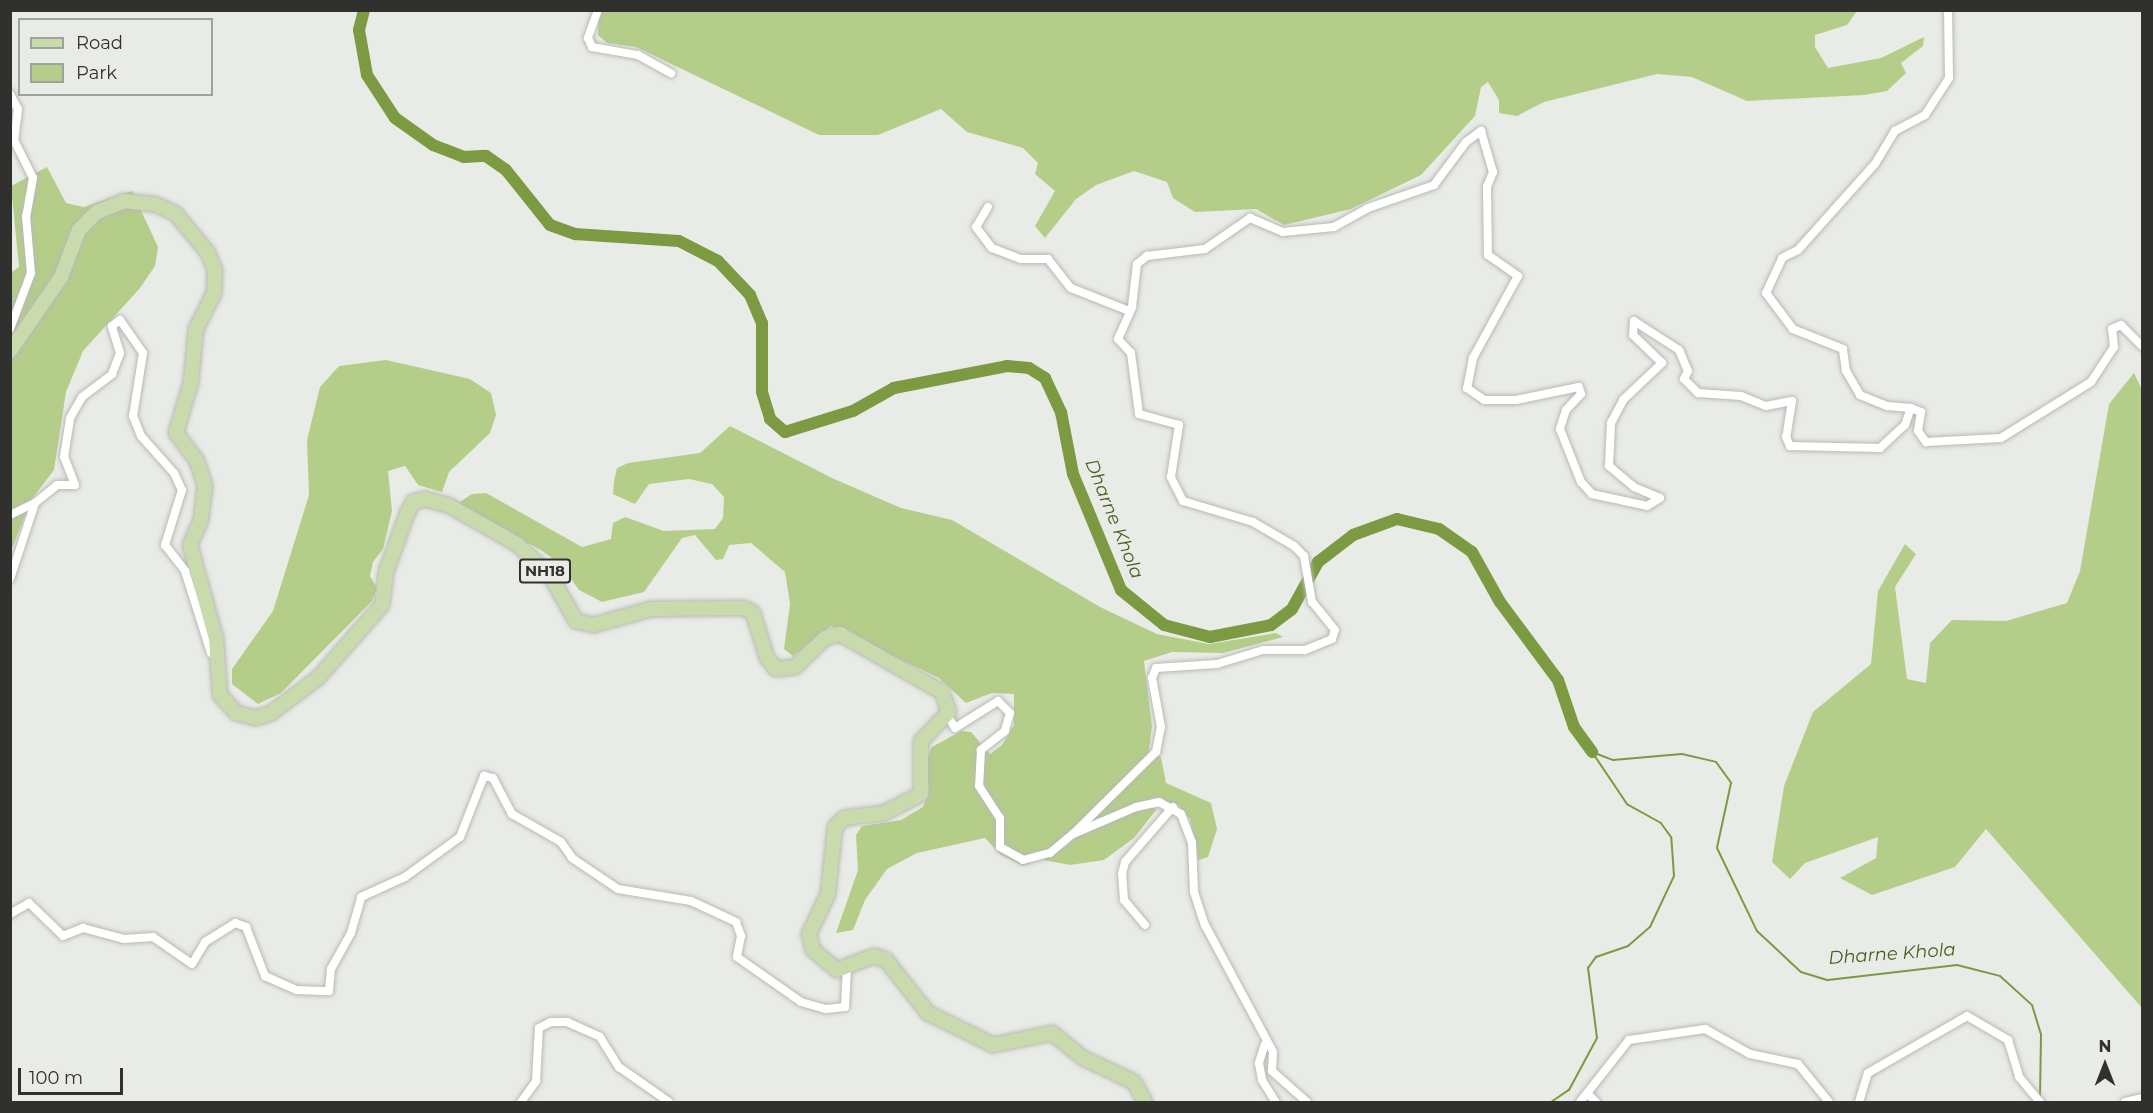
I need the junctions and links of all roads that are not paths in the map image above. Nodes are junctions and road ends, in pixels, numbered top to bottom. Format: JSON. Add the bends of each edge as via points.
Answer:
{"nodes":[{"id":1,"x":598,"y":10,"type":"edge"},
{"id":2,"x":1948,"y":10,"type":"edge"},
{"id":3,"x":671,"y":73,"type":"dead end"},
{"id":4,"x":10,"y":94,"type":"edge"},
{"id":5,"x":988,"y":207,"type":"dead end"},
{"id":6,"x":1129,"y":311,"type":"junction"},
{"id":7,"x":10,"y":329,"type":"edge"},
{"id":8,"x":2142,"y":346,"type":"edge"},
{"id":9,"x":10,"y":351,"type":"edge"},
{"id":10,"x":1911,"y":408,"type":"junction"},
{"id":11,"x":35,"y":503,"type":"junction"},
{"id":12,"x":10,"y":515,"type":"edge"},
{"id":13,"x":10,"y":579,"type":"edge"},
{"id":14,"x":215,"y":669,"type":"junction"},
{"id":15,"x":947,"y":715,"type":"junction"},
{"id":16,"x":1173,"y":807,"type":"junction"},
{"id":17,"x":1073,"y":834,"type":"junction"},
{"id":18,"x":10,"y":914,"type":"edge"},
{"id":19,"x":1145,"y":925,"type":"dead end"},
{"id":20,"x":847,"y":967,"type":"junction"},
{"id":21,"x":1265,"y":1044,"type":"junction"},
{"id":22,"x":2142,"y":1098,"type":"edge"},
{"id":23,"x":1592,"y":1099,"type":"edge"},
{"id":24,"x":521,"y":1102,"type":"edge"},
{"id":25,"x":669,"y":1102,"type":"edge"},
{"id":26,"x":1145,"y":1102,"type":"edge"},
{"id":27,"x":1276,"y":1102,"type":"edge"},
{"id":28,"x":1307,"y":1102,"type":"edge"},
{"id":29,"x":1580,"y":1102,"type":"edge"},
{"id":30,"x":1829,"y":1102,"type":"edge"},
{"id":31,"x":1859,"y":1102,"type":"edge"},
{"id":32,"x":2040,"y":1102,"type":"edge"},
{"id":33,"x":2125,"y":1102,"type":"edge"}],
"edges":[{"from":1,"to":3,"type":"street","via":[[588,38],[592,47],[638,55]]},
{"from":2,"to":10,"type":"street","via":[[1949,78],[1925,115],[1895,131],[1875,164],[1798,250],[1782,258],[1766,293],[1793,329],[1843,349],[1846,371],[1860,395],[1887,406]]},
{"from":4,"to":7,"type":"street","via":[[18,110],[14,140],[33,178],[27,216],[31,273]]},
{"from":5,"to":6,"type":"street","via":[[976,227],[992,248],[1021,259],[1048,259],[1071,288]]},
{"from":6,"to":10,"type":"street","via":[[1134,273],[1147,256],[1204,249],[1250,218],[1283,232],[1334,227],[1368,208],[1434,185],[1466,142],[1481,131],[1493,172],[1487,187],[1488,255],[1518,276],[1473,358],[1467,388],[1484,400],[1516,400],[1579,387],[1581,394],[1566,410],[1560,429],[1581,482],[1600,499],[1633,499],[1647,506],[1660,498],[1634,487],[1609,466],[1611,423],[1629,394],[1662,363],[1632,335],[1634,321],[1680,350],[1688,371],[1684,379],[1698,393],[1741,396],[1766,406],[1792,400],[1786,437],[1790,446],[1880,448],[1905,425]]},
{"from":6,"to":17,"type":"street","via":[[1118,332],[1131,353],[1136,409],[1179,425],[1171,477],[1183,501],[1253,522],[1294,546],[1304,556],[1312,602],[1335,630],[1332,639],[1305,650],[1263,650],[1217,664],[1156,668],[1152,678],[1161,727],[1155,752]]},
{"from":8,"to":10,"type":"street","via":[[2121,325],[2112,329],[2114,347],[2091,382],[2001,438],[1926,442],[1918,431],[1922,412]]},
{"from":9,"to":14,"type":"main road","number":"NH18","via":[[61,277],[79,230],[97,212],[124,201],[155,204],[176,214],[208,253],[215,270],[213,293],[196,329],[191,382],[176,433],[197,461],[205,486],[201,520],[190,545],[216,639]]},
{"from":11,"to":12,"type":"street"},
{"from":11,"to":13,"type":"street"},
{"from":11,"to":14,"type":"street","via":[[57,485],[75,484],[64,457],[70,418],[82,397],[112,374],[120,353],[112,327],[120,320],[143,353],[133,416],[141,436],[182,490],[165,545],[185,571]]},
{"from":14,"to":15,"type":"main road","number":"NH18","via":[[220,695],[236,713],[256,718],[318,678],[382,606],[387,572],[407,514],[413,502],[425,499],[448,504],[517,544],[551,578],[576,621],[594,625],[651,609],[744,608],[753,613],[767,658],[776,669],[795,667],[825,638],[840,634],[942,692]]},
{"from":15,"to":17,"type":"street","via":[[955,728],[998,701],[1010,713],[1005,730],[981,750],[980,786],[1000,818],[1000,847],[1023,860],[1050,853]]},
{"from":15,"to":20,"type":"main road","via":[[921,741],[921,794],[884,813],[844,818],[832,835],[828,894],[809,934],[813,950],[829,968]]},
{"from":16,"to":17,"type":"street","via":[[1159,802],[1136,807]]},
{"from":16,"to":19,"type":"street","via":[[1125,862],[1122,874],[1124,900]]},
{"from":16,"to":21,"type":"street","via":[[1192,842],[1194,892],[1206,925]]},
{"from":18,"to":20,"type":"street","via":[[30,903],[63,936],[83,928],[124,939],[153,938],[192,964],[206,942],[235,923],[246,927],[265,976],[296,990],[329,991],[331,969],[351,933],[361,897],[405,877],[460,837],[484,776],[493,778],[512,814],[561,842],[572,858],[618,889],[691,902],[736,922],[741,936],[737,957],[801,1002],[826,1009],[845,1007]]},
{"from":20,"to":26,"type":"main road","via":[[874,956],[886,960],[928,1013],[993,1045],[1052,1032],[1083,1058],[1134,1082]]},
{"from":21,"to":27,"type":"street","via":[[1259,1063],[1262,1080]]},
{"from":21,"to":28,"type":"street","via":[[1273,1052],[1272,1071]]},
{"from":22,"to":33,"type":"street"},
{"from":23,"to":29,"type":"street"},
{"from":23,"to":30,"type":"street","via":[[1629,1040],[1705,1029],[1750,1054],[1798,1064]]},
{"from":24,"to":25,"type":"street","via":[[536,1081],[539,1028],[551,1022],[567,1022],[600,1037],[619,1067]]},
{"from":31,"to":32,"type":"street","via":[[1868,1073],[1967,1017],[2008,1040],[2019,1077]]}]}
